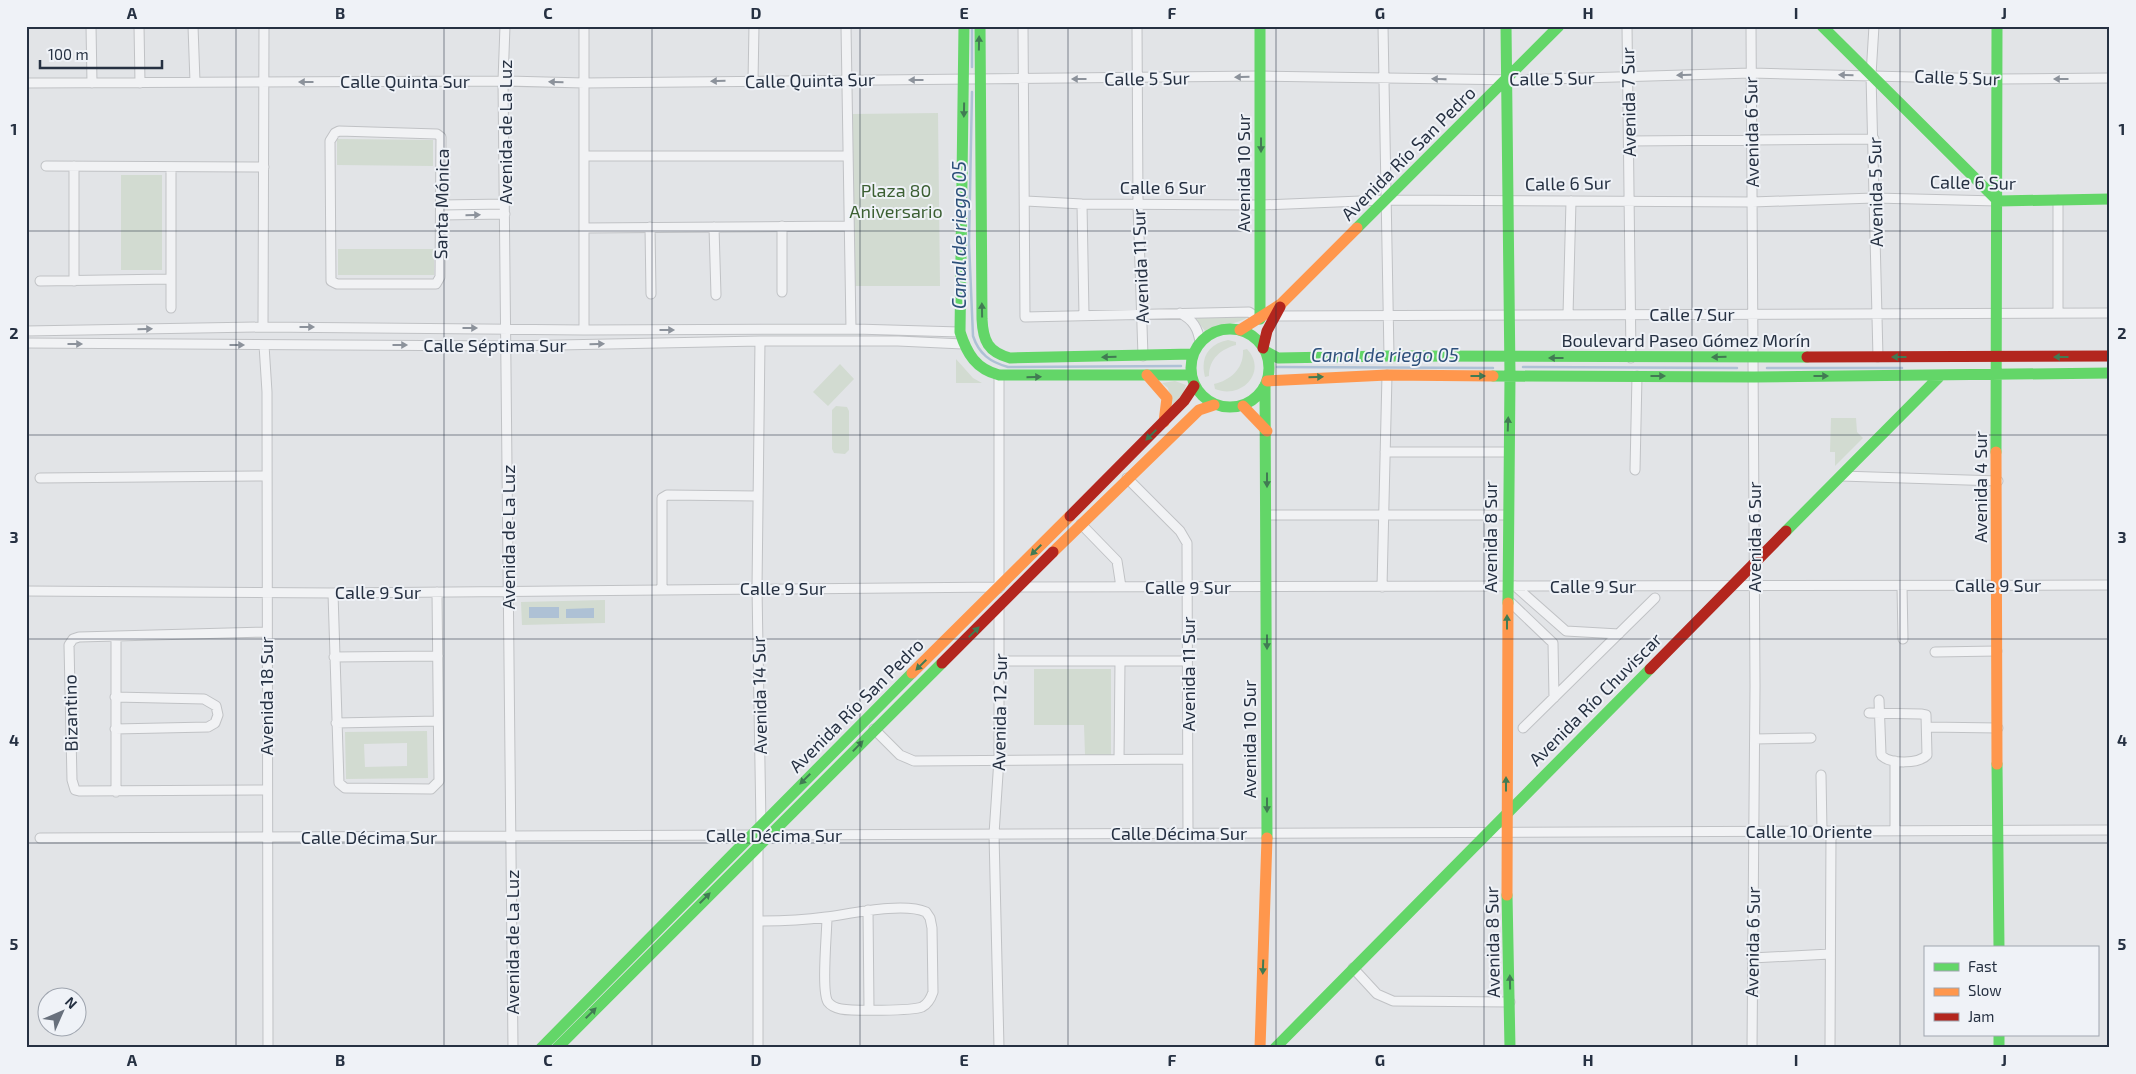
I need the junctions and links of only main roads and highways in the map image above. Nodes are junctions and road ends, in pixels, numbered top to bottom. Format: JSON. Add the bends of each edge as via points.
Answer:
{"nodes":[{"id":1,"x":964,"y":26,"type":"edge"},
{"id":2,"x":980,"y":26,"type":"edge"},
{"id":3,"x":1260,"y":26,"type":"edge"},
{"id":4,"x":1506,"y":26,"type":"edge"},
{"id":5,"x":1559,"y":26,"type":"edge"},
{"id":6,"x":1822,"y":26,"type":"edge"},
{"id":7,"x":1997,"y":26,"type":"edge"},
{"id":8,"x":1505,"y":80,"type":"junction"},
{"id":9,"x":2110,"y":198,"type":"edge"},
{"id":10,"x":1998,"y":200,"type":"junction"},
{"id":11,"x":1282,"y":304,"type":"junction"},
{"id":12,"x":1260,"y":319,"type":"junction"},
{"id":13,"x":1240,"y":330,"type":"junction"},
{"id":14,"x":1264,"y":349,"type":"junction"},
{"id":15,"x":1193,"y":354,"type":"junction"},
{"id":16,"x":2110,"y":356,"type":"edge"},
{"id":17,"x":1969,"y":357,"type":"junction"},
{"id":18,"x":1997,"y":357,"type":"junction"},
{"id":19,"x":1510,"y":358,"type":"junction"},
{"id":20,"x":2110,"y":373,"type":"edge"},
{"id":21,"x":1147,"y":375,"type":"junction"},
{"id":22,"x":1997,"y":375,"type":"junction"},
{"id":23,"x":1510,"y":376,"type":"junction"},
{"id":24,"x":1940,"y":376,"type":"junction"},
{"id":25,"x":1192,"y":380,"type":"junction"},
{"id":26,"x":1266,"y":383,"type":"junction"},
{"id":27,"x":1214,"y":405,"type":"junction"},
{"id":28,"x":1243,"y":406,"type":"junction"},
{"id":29,"x":1164,"y":422,"type":"junction"},
{"id":30,"x":1267,"y":431,"type":"junction"},
{"id":31,"x":1506,"y":814,"type":"junction"},
{"id":32,"x":760,"y":835,"type":"junction"},
{"id":33,"x":1999,"y":946,"type":"edge"},
{"id":34,"x":541,"y":1048,"type":"edge"},
{"id":35,"x":556,"y":1048,"type":"edge"},
{"id":36,"x":1260,"y":1048,"type":"edge"},
{"id":37,"x":1275,"y":1048,"type":"edge"},
{"id":38,"x":1510,"y":1048,"type":"edge"}],
"edges":[{"from":1,"to":21,"type":"main road","one_way":true,"via":[[960,332],[963,344],[973,363],[988,373],[999,375]]},
{"from":15,"to":2,"type":"main road","one_way":true,"via":[[1010,358],[999,355],[986,345],[982,319]]},
{"from":3,"to":12,"type":"main road","name":"Avenida 10 Sur","one_way":true},
{"from":4,"to":8,"type":"main road","name":"Avenida 8 Sur"},
{"from":5,"to":8,"type":"main road","name":"Avenida Río San Pedro"},
{"from":6,"to":10,"type":"main road"},
{"from":7,"to":10,"type":"main road","name":"Avenida 4 Sur"},
{"from":8,"to":11,"type":"main road","name":"Avenida Río San Pedro"},
{"from":8,"to":19,"type":"main road","name":"Avenida 8 Sur"},
{"from":9,"to":10,"type":"main road","name":"Calle 6 Sur"},
{"from":10,"to":18,"type":"main road","name":"Avenida 4 Sur"},
{"from":11,"to":12,"type":"main road","name":"Avenida Río San Pedro"},
{"from":11,"to":14,"type":"main road","name":"Avenida Río San Pedro","via":[[1265,337]]},
{"from":12,"to":13,"type":"main road","name":"Avenida Río San Pedro"},
{"from":13,"to":14,"type":"main road","via":[[1257,340]]},
{"from":13,"to":15,"type":"main road","name":"Avenida Río San Pedro","via":[[1218,331],[1200,342]]},
{"from":14,"to":19,"type":"main road","name":"Boulevard Paseo Gómez Morín","via":[[1278,358]]},
{"from":14,"to":26,"type":"main road","name":"Avenida Río San Pedro","via":[[1268,360]]},
{"from":15,"to":25,"type":"main road"},
{"from":16,"to":18,"type":"main road","name":"Boulevard Paseo Gómez Morín","one_way":true},
{"from":17,"to":18,"type":"main road","name":"Boulevard Paseo Gómez Morín"},
{"from":17,"to":19,"type":"main road","name":"Boulevard Paseo Gómez Morín","one_way":true},
{"from":17,"to":24,"type":"main road","name":"Avenida Río Chuviscar"},
{"from":18,"to":22,"type":"main road","name":"Avenida 4 Sur"},
{"from":19,"to":23,"type":"main road","name":"Avenida 8 Sur"},
{"from":20,"to":22,"type":"main road","name":"Boulevard Paseo Gómez Morín"},
{"from":21,"to":25,"type":"main road"},
{"from":21,"to":29,"type":"main road","via":[[1167,398]]},
{"from":22,"to":24,"type":"main road","name":"Boulevard Paseo Gómez Morín"},
{"from":22,"to":33,"type":"main road","name":"Avenida 4 Sur"},
{"from":23,"to":24,"type":"main road","name":"Boulevard Paseo Gómez Morín","one_way":true},
{"from":26,"to":23,"type":"main road","name":"Boulevard Paseo Gómez Morín","one_way":true,"via":[[1294,378],[1387,375]]},
{"from":31,"to":23,"type":"main road","name":"Avenida 8 Sur","one_way":true,"via":[[1508,600],[1511,586],[1508,515]]},
{"from":24,"to":31,"type":"main road","name":"Avenida Río Chuviscar"},
{"from":25,"to":27,"type":"main road","via":[[1206,400]]},
{"from":25,"to":29,"type":"main road","name":"Avenida Río San Pedro"},
{"from":26,"to":28,"type":"main road","via":[[1260,394]]},
{"from":26,"to":30,"type":"main road","name":"Avenida Río San Pedro"},
{"from":27,"to":28,"type":"main road"},
{"from":32,"to":27,"type":"main road","name":"Avenida Río San Pedro","one_way":true,"via":[[874,729],[1127,478],[1199,410]]},
{"from":28,"to":30,"type":"main road"},
{"from":29,"to":32,"type":"main road","name":"Avenida Río San Pedro","one_way":true,"via":[[999,587]]},
{"from":30,"to":36,"type":"main road","name":"Avenida 10 Sur","one_way":true,"via":[[1267,833]]},
{"from":31,"to":37,"type":"main road","name":"Avenida Río Chuviscar"},
{"from":38,"to":31,"type":"main road","name":"Avenida 8 Sur","one_way":true},
{"from":32,"to":34,"type":"main road","name":"Avenida Río San Pedro"},
{"from":35,"to":32,"type":"main road","name":"Avenida Río San Pedro","one_way":true}]}
